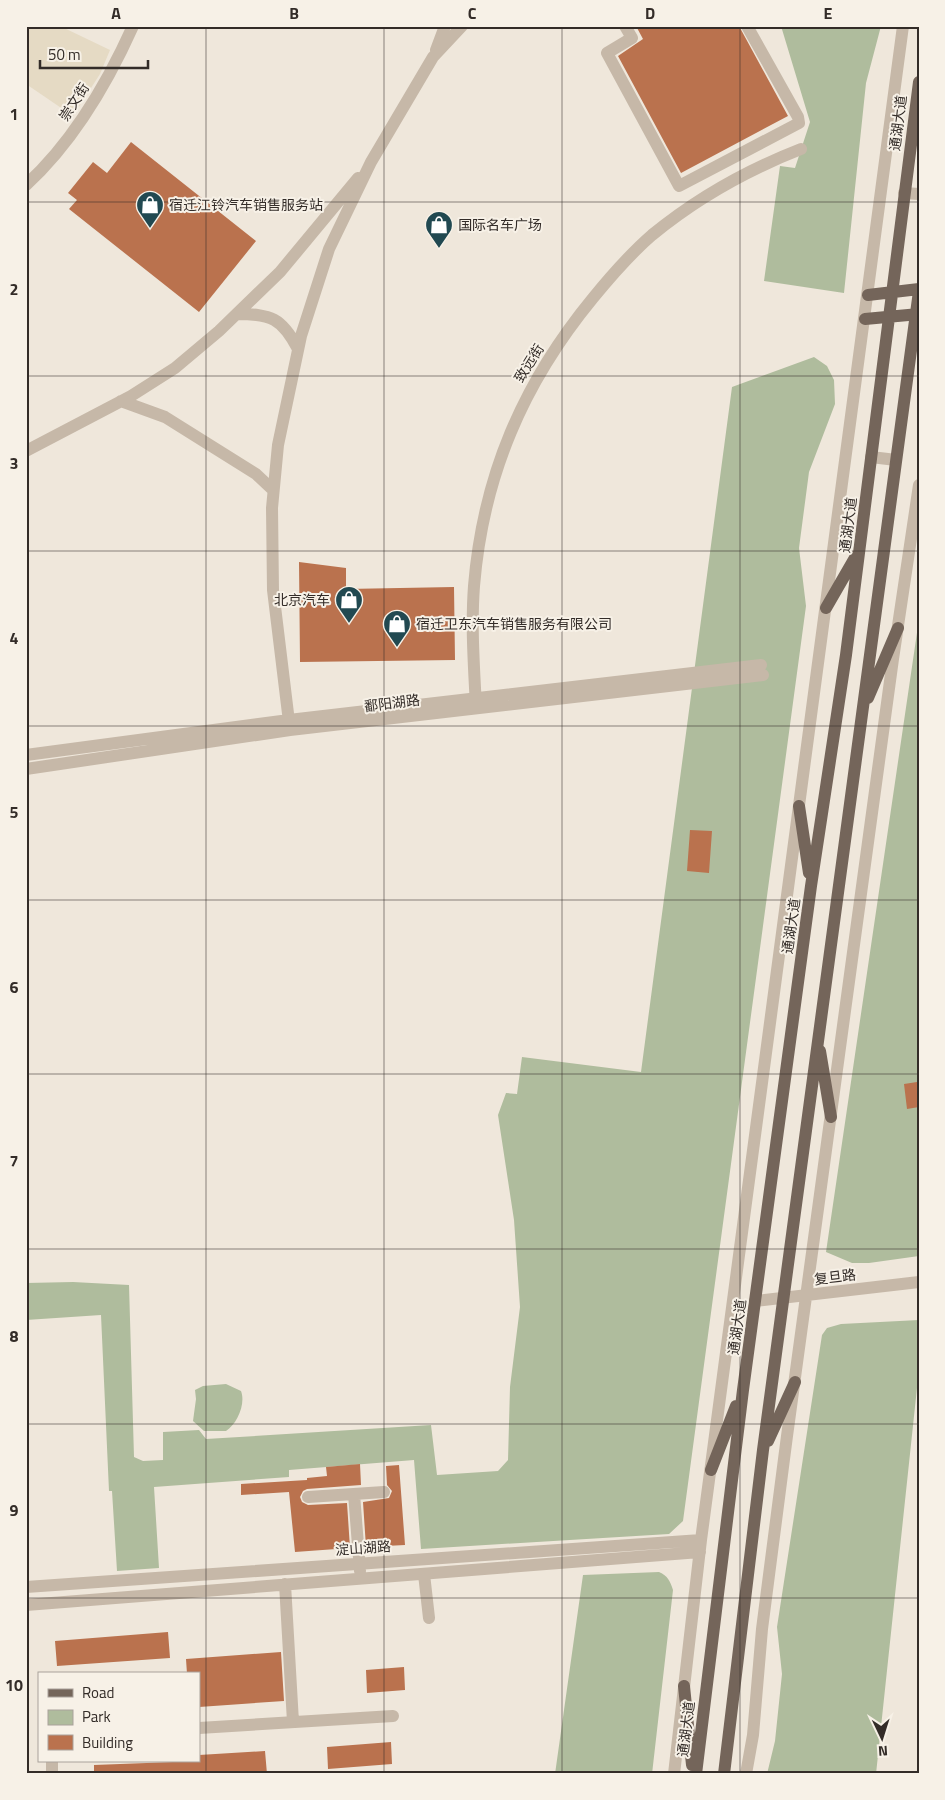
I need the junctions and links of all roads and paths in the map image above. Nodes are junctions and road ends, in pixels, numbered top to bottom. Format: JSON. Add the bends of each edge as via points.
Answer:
{"nodes":[{"id":1,"x":133,"y":26,"type":"edge"},
{"id":2,"x":445,"y":26,"type":"edge"},
{"id":3,"x":462,"y":26,"type":"edge"},
{"id":4,"x":625,"y":26,"type":"edge"},
{"id":5,"x":747,"y":26,"type":"edge"},
{"id":6,"x":903,"y":26,"type":"edge"},
{"id":7,"x":433,"y":57,"type":"junction"},
{"id":8,"x":919,"y":82,"type":"edge"},
{"id":9,"x":801,"y":149,"type":"dead end"},
{"id":10,"x":371,"y":162,"type":"junction"},
{"id":11,"x":26,"y":185,"type":"edge"},
{"id":12,"x":904,"y":192,"type":"junction"},
{"id":13,"x":919,"y":194,"type":"edge"},
{"id":14,"x":919,"y":290,"type":"edge"},
{"id":15,"x":891,"y":292,"type":"junction"},
{"id":16,"x":868,"y":295,"type":"junction"},
{"id":17,"x":237,"y":314,"type":"junction"},
{"id":18,"x":917,"y":314,"type":"edge"},
{"id":19,"x":888,"y":317,"type":"junction"},
{"id":20,"x":864,"y":319,"type":"junction"},
{"id":21,"x":298,"y":349,"type":"junction"},
{"id":22,"x":121,"y":401,"type":"junction"},
{"id":23,"x":26,"y":451,"type":"edge"},
{"id":24,"x":871,"y":457,"type":"junction"},
{"id":25,"x":896,"y":460,"type":"junction"},
{"id":26,"x":919,"y":485,"type":"edge"},
{"id":27,"x":274,"y":490,"type":"junction"},
{"id":28,"x":860,"y":549,"type":"junction"},
{"id":29,"x":826,"y":608,"type":"junction"},
{"id":30,"x":898,"y":628,"type":"junction"},
{"id":31,"x":762,"y":670,"type":"dead end"},
{"id":32,"x":476,"y":703,"type":"junction"},
{"id":33,"x":861,"y":715,"type":"junction"},
{"id":34,"x":289,"y":725,"type":"junction"},
{"id":35,"x":26,"y":755,"type":"edge"},
{"id":36,"x":26,"y":769,"type":"edge"},
{"id":37,"x":799,"y":806,"type":"junction"},
{"id":38,"x":811,"y":886,"type":"junction"},
{"id":39,"x":818,"y":1036,"type":"junction"},
{"id":40,"x":831,"y":1117,"type":"junction"},
{"id":41,"x":919,"y":1282,"type":"edge"},
{"id":42,"x":808,"y":1295,"type":"junction"},
{"id":43,"x":784,"y":1298,"type":"junction"},
{"id":44,"x":755,"y":1301,"type":"junction"},
{"id":45,"x":795,"y":1382,"type":"junction"},
{"id":46,"x":743,"y":1390,"type":"junction"},
{"id":47,"x":763,"y":1450,"type":"junction"},
{"id":48,"x":711,"y":1470,"type":"junction"},
{"id":49,"x":384,"y":1492,"type":"dead end"},
{"id":50,"x":354,"y":1494,"type":"junction"},
{"id":51,"x":308,"y":1497,"type":"dead end"},
{"id":52,"x":700,"y":1546,"type":"junction"},
{"id":53,"x":360,"y":1564,"type":"junction"},
{"id":54,"x":424,"y":1574,"type":"junction"},
{"id":55,"x":361,"y":1579,"type":"junction"},
{"id":56,"x":285,"y":1584,"type":"junction"},
{"id":57,"x":26,"y":1587,"type":"edge"},
{"id":58,"x":26,"y":1604,"type":"edge"},
{"id":59,"x":429,"y":1618,"type":"dead end"},
{"id":60,"x":684,"y":1686,"type":"junction"},
{"id":61,"x":393,"y":1716,"type":"dead end"},
{"id":62,"x":293,"y":1722,"type":"junction"},
{"id":63,"x":200,"y":1728,"type":"edge"},
{"id":64,"x":674,"y":1774,"type":"edge"},
{"id":65,"x":695,"y":1774,"type":"edge"},
{"id":66,"x":724,"y":1774,"type":"edge"},
{"id":67,"x":746,"y":1774,"type":"edge"}],
"edges":[{"from":1,"to":11,"type":"street","name":"崇文街","via":[[102,87],[68,140]]},
{"from":2,"to":7,"type":"street"},
{"from":3,"to":7,"type":"street"},
{"from":4,"to":5,"type":"street","via":[[632,38],[607,53],[679,186],[799,123]]},
{"from":6,"to":16,"type":"street"},
{"from":7,"to":10,"type":"street"},
{"from":8,"to":12,"type":"main road","name":"通湖大道"},
{"from":9,"to":32,"type":"street","name":"致远街","via":[[724,185],[651,237],[577,317],[534,381],[506,443],[478,552],[473,626]]},
{"from":10,"to":17,"type":"street","via":[[280,272]]},
{"from":10,"to":21,"type":"street","via":[[329,249]]},
{"from":12,"to":13,"type":"street"},
{"from":12,"to":15,"type":"main road","name":"通湖大道"},
{"from":14,"to":15,"type":"main road"},
{"from":14,"to":18,"type":"main road"},
{"from":15,"to":16,"type":"main road"},
{"from":15,"to":19,"type":"main road","name":"通湖大道"},
{"from":16,"to":20,"type":"street"},
{"from":17,"to":21,"type":"street","via":[[259,314],[277,320],[289,331]]},
{"from":17,"to":22,"type":"street","via":[[174,368]]},
{"from":18,"to":19,"type":"main road"},
{"from":18,"to":25,"type":"main road"},
{"from":19,"to":20,"type":"main road"},
{"from":19,"to":24,"type":"main road","name":"通湖大道"},
{"from":20,"to":29,"type":"street"},
{"from":21,"to":27,"type":"street","via":[[278,445]]},
{"from":22,"to":23,"type":"street"},
{"from":22,"to":27,"type":"street","via":[[165,417],[256,474]]},
{"from":24,"to":25,"type":"street"},
{"from":24,"to":28,"type":"main road","name":"通湖大道"},
{"from":25,"to":33,"type":"main road"},
{"from":26,"to":30,"type":"street"},
{"from":27,"to":34,"type":"street","via":[[273,590]]},
{"from":28,"to":29,"type":"main road"},
{"from":28,"to":38,"type":"main road","name":"通湖大道"},
{"from":29,"to":37,"type":"street"},
{"from":30,"to":33,"type":"main road"},
{"from":30,"to":40,"type":"street"},
{"from":31,"to":32,"type":"street","name":"鄱阳湖路"},
{"from":32,"to":34,"type":"street","name":"鄱阳湖路"},
{"from":33,"to":39,"type":"main road"},
{"from":34,"to":35,"type":"street","name":"鄱阳湖路"},
{"from":34,"to":36,"type":"street","name":"鄱阳湖路"},
{"from":37,"to":38,"type":"main road"},
{"from":37,"to":48,"type":"street"},
{"from":38,"to":44,"type":"main road","name":"通湖大道"},
{"from":39,"to":40,"type":"main road"},
{"from":39,"to":43,"type":"main road"},
{"from":40,"to":42,"type":"street"},
{"from":41,"to":42,"type":"street","name":"复旦路"},
{"from":42,"to":43,"type":"street","name":"复旦路"},
{"from":42,"to":45,"type":"street"},
{"from":43,"to":44,"type":"street","name":"复旦路"},
{"from":43,"to":47,"type":"main road"},
{"from":44,"to":46,"type":"main road","name":"通湖大道"},
{"from":45,"to":47,"type":"main road","via":[[782,1416]]},
{"from":45,"to":67,"type":"street"},
{"from":46,"to":48,"type":"main road"},
{"from":46,"to":65,"type":"main road","name":"通湖大道"},
{"from":47,"to":66,"type":"main road"},
{"from":48,"to":52,"type":"street"},
{"from":49,"to":50,"type":"street"},
{"from":50,"to":51,"type":"street"},
{"from":50,"to":53,"type":"street"},
{"from":52,"to":53,"type":"street","name":"淀山湖路"},
{"from":52,"to":54,"type":"street"},
{"from":52,"to":60,"type":"street"},
{"from":53,"to":55,"type":"street"},
{"from":53,"to":57,"type":"street","name":"淀山湖路"},
{"from":54,"to":55,"type":"street"},
{"from":54,"to":59,"type":"street"},
{"from":55,"to":56,"type":"street"},
{"from":56,"to":58,"type":"street"},
{"from":56,"to":62,"type":"street"},
{"from":60,"to":64,"type":"street"},
{"from":60,"to":65,"type":"main road"},
{"from":61,"to":62,"type":"street"},
{"from":62,"to":63,"type":"street"}]}
